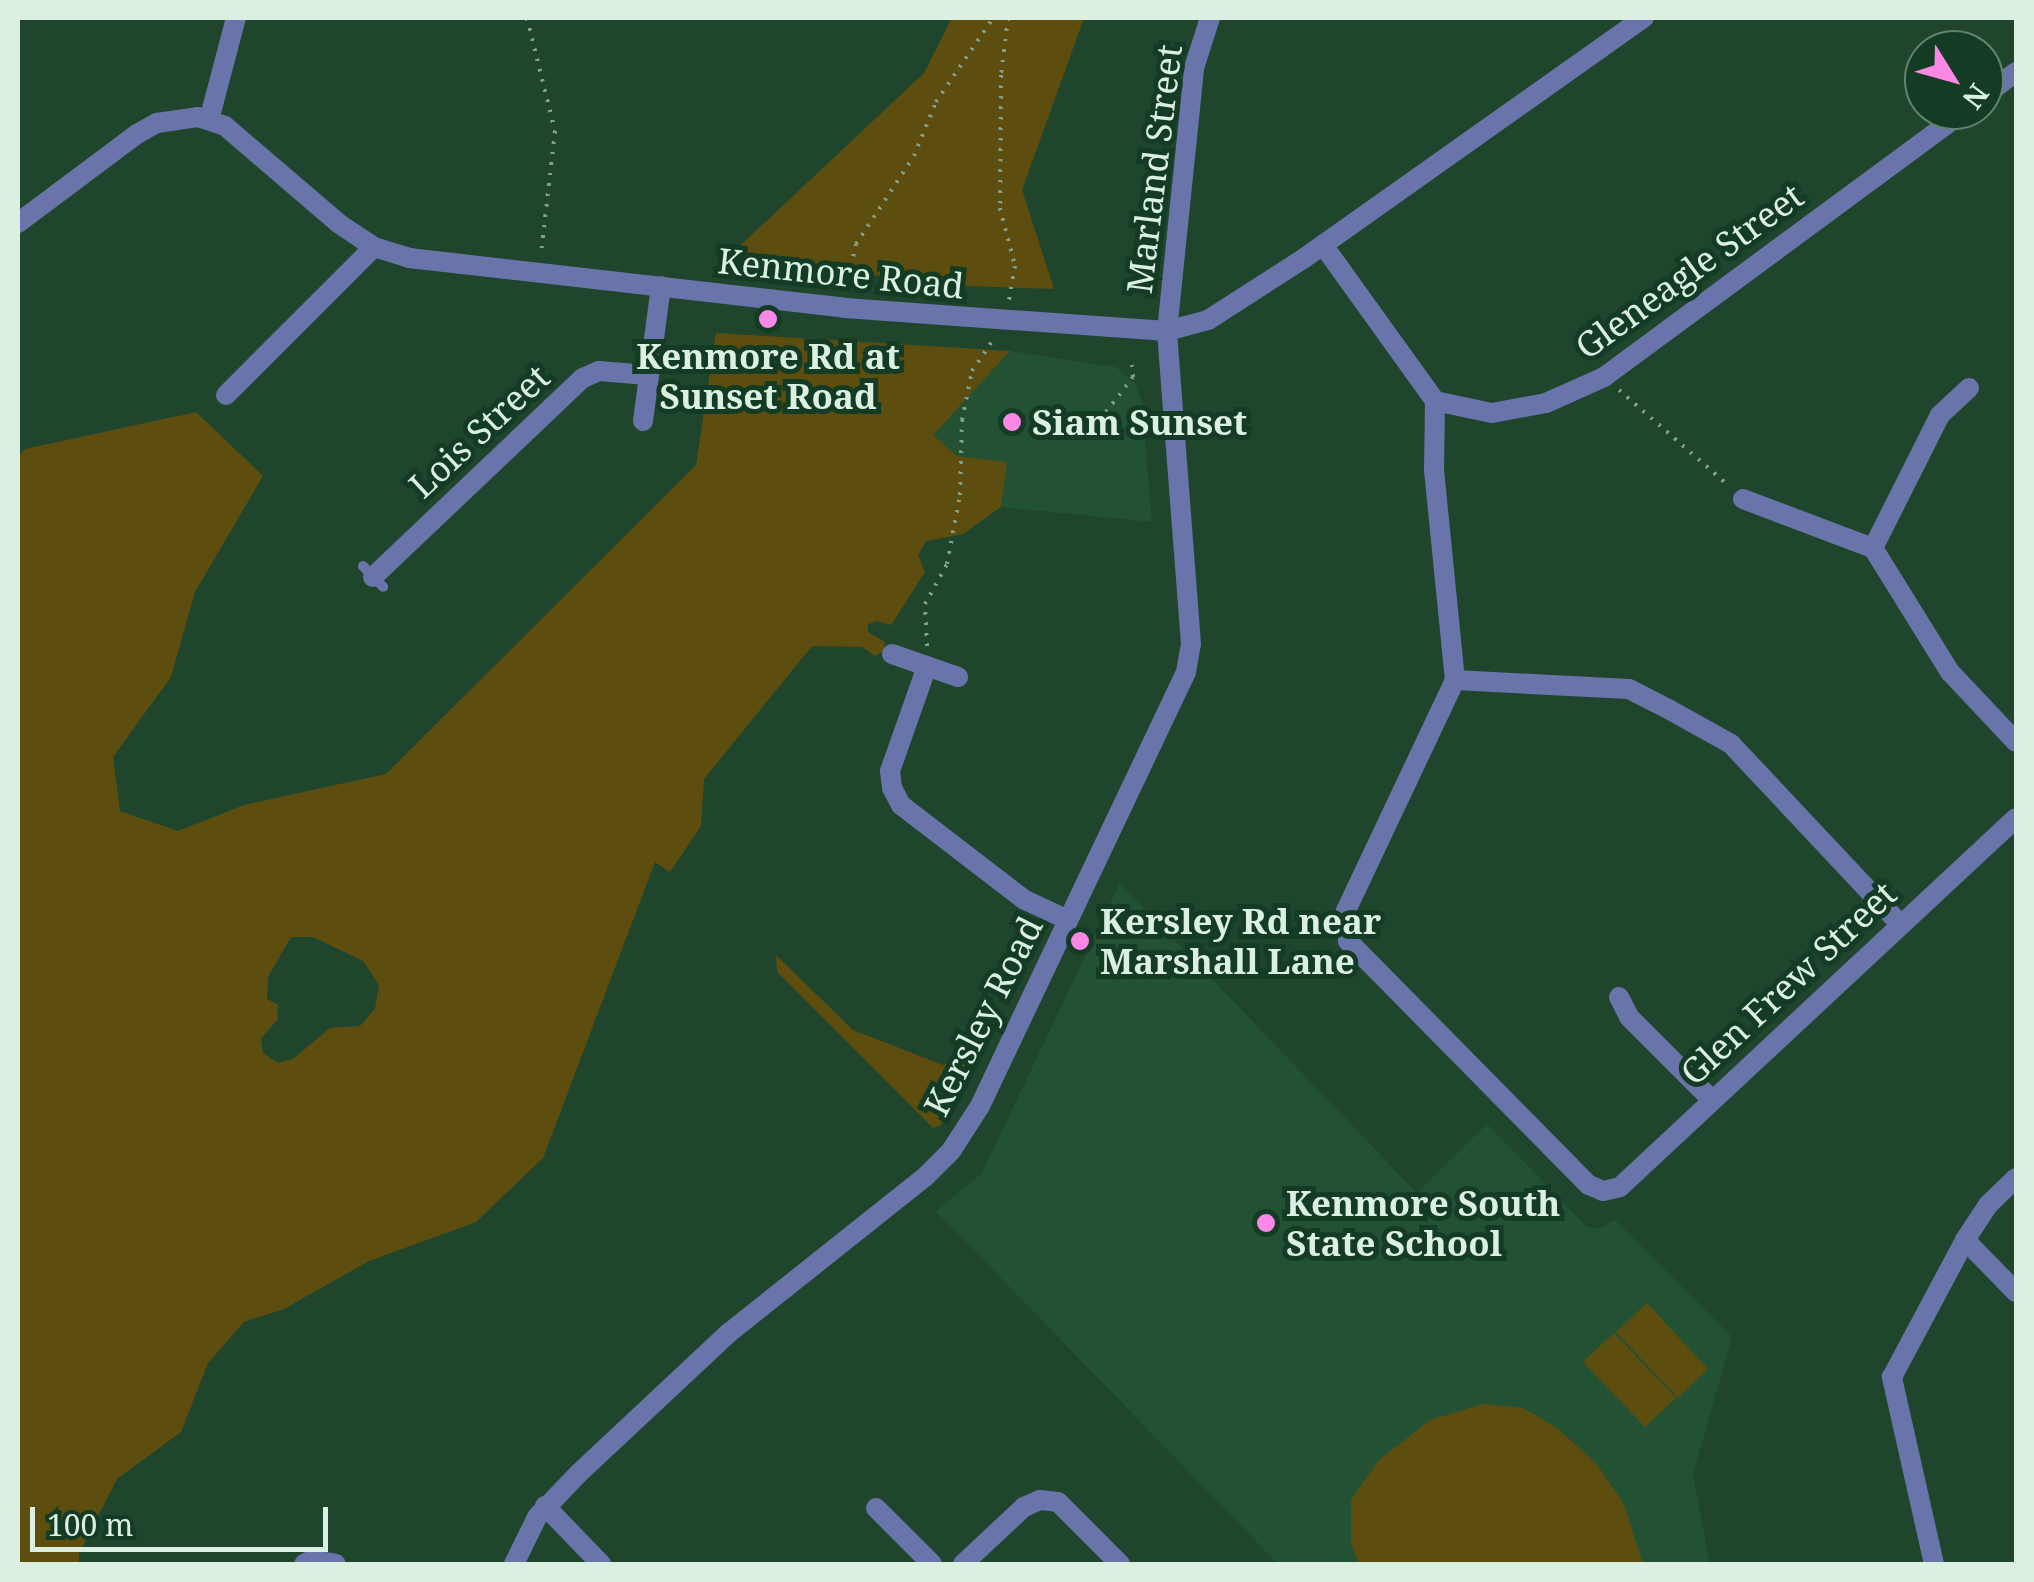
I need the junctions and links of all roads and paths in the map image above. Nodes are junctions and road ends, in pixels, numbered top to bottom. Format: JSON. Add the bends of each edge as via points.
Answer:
{"nodes":[{"id":1,"x":236,"y":18,"type":"edge"},
{"id":2,"x":527,"y":18,"type":"edge"},
{"id":3,"x":993,"y":18,"type":"edge"},
{"id":4,"x":1008,"y":18,"type":"edge"},
{"id":5,"x":1210,"y":18,"type":"edge"},
{"id":6,"x":1644,"y":18,"type":"edge"},
{"id":7,"x":210,"y":120,"type":"junction"},
{"id":8,"x":1939,"y":130,"type":"edge"},
{"id":9,"x":18,"y":224,"type":"edge"},
{"id":10,"x":1323,"y":245,"type":"junction"},
{"id":11,"x":374,"y":248,"type":"junction"},
{"id":12,"x":537,"y":271,"type":"junction"},
{"id":13,"x":662,"y":286,"type":"junction"},
{"id":14,"x":845,"y":308,"type":"junction"},
{"id":15,"x":1006,"y":321,"type":"junction"},
{"id":16,"x":1168,"y":330,"type":"junction"},
{"id":17,"x":1132,"y":365,"type":"dead end"},
{"id":18,"x":646,"y":376,"type":"junction"},
{"id":19,"x":1604,"y":377,"type":"junction"},
{"id":20,"x":1969,"y":388,"type":"dead end"},
{"id":21,"x":226,"y":396,"type":"dead end"},
{"id":22,"x":1436,"y":401,"type":"junction"},
{"id":23,"x":1106,"y":412,"type":"dead end"},
{"id":24,"x":643,"y":421,"type":"dead end"},
{"id":25,"x":1744,"y":499,"type":"joint"},
{"id":26,"x":1873,"y":548,"type":"junction"},
{"id":27,"x":373,"y":577,"type":"dead end"},
{"id":28,"x":892,"y":654,"type":"dead end"},
{"id":29,"x":927,"y":666,"type":"junction"},
{"id":30,"x":958,"y":677,"type":"dead end"},
{"id":31,"x":1455,"y":680,"type":"junction"},
{"id":32,"x":2016,"y":742,"type":"edge"},
{"id":33,"x":2016,"y":818,"type":"edge"},
{"id":34,"x":1068,"y":920,"type":"junction"},
{"id":35,"x":1900,"y":923,"type":"junction"},
{"id":36,"x":1620,"y":997,"type":"dead end"},
{"id":37,"x":1710,"y":1098,"type":"junction"},
{"id":38,"x":2016,"y":1178,"type":"edge"},
{"id":39,"x":1965,"y":1240,"type":"junction"},
{"id":40,"x":2016,"y":1292,"type":"edge"},
{"id":41,"x":545,"y":1506,"type":"junction"},
{"id":42,"x":876,"y":1508,"type":"dead end"},
{"id":43,"x":304,"y":1564,"type":"edge"},
{"id":44,"x":336,"y":1564,"type":"edge"},
{"id":45,"x":514,"y":1564,"type":"edge"},
{"id":46,"x":601,"y":1564,"type":"edge"},
{"id":47,"x":932,"y":1564,"type":"edge"},
{"id":48,"x":963,"y":1564,"type":"edge"},
{"id":49,"x":1120,"y":1564,"type":"edge"},
{"id":50,"x":1934,"y":1564,"type":"edge"}],
"edges":[{"from":1,"to":7,"type":"street"},
{"from":2,"to":12,"type":"path","via":[[555,131]]},
{"from":3,"to":14,"type":"path","via":[[936,102],[914,156],[856,244]]},
{"from":4,"to":15,"type":"path","via":[[1000,208],[1015,266]]},
{"from":5,"to":16,"type":"street","name":"Marland Street","via":[[1194,68]]},
{"from":6,"to":10,"type":"street","name":"Kenmore Road"},
{"from":7,"to":9,"type":"street","via":[[157,122]]},
{"from":7,"to":11,"type":"street","name":"Kenmore Road","via":[[226,126]]},
{"from":8,"to":19,"type":"street","name":"Gleneagle Street"},
{"from":10,"to":16,"type":"street","name":"Kenmore Road","via":[[1208,320]]},
{"from":10,"to":22,"type":"street"},
{"from":11,"to":12,"type":"street","name":"Kenmore Road","via":[[408,258]]},
{"from":11,"to":21,"type":"street"},
{"from":12,"to":13,"type":"street","name":"Kenmore Road"},
{"from":13,"to":14,"type":"street","name":"Kenmore Road"},
{"from":13,"to":18,"type":"street"},
{"from":14,"to":15,"type":"street","name":"Kenmore Road"},
{"from":15,"to":16,"type":"street","name":"Kenmore Road"},
{"from":15,"to":29,"type":"path","via":[[972,371],[947,564],[925,604]]},
{"from":16,"to":34,"type":"street","name":"Kersley Road","via":[[1191,644],[1186,672]]},
{"from":17,"to":23,"type":"path","via":[[1133,377]]},
{"from":18,"to":24,"type":"street"},
{"from":18,"to":27,"type":"street","name":"Lois Street","via":[[599,371],[583,378]]},
{"from":19,"to":22,"type":"street","name":"Gleneagle Street","via":[[1546,403],[1492,413]]},
{"from":19,"to":25,"type":"path"},
{"from":20,"to":26,"type":"street","via":[[1940,415]]},
{"from":22,"to":31,"type":"street","via":[[1434,470]]},
{"from":25,"to":26,"type":"street"},
{"from":26,"to":32,"type":"street","via":[[1950,672]]},
{"from":28,"to":29,"type":"street"},
{"from":29,"to":30,"type":"street"},
{"from":29,"to":34,"type":"street","via":[[890,771],[892,788],[901,804],[1024,900]]},
{"from":31,"to":35,"type":"street","via":[[1630,690],[1670,710],[1731,744]]},
{"from":31,"to":37,"type":"street","name":"Glen Frew Street","via":[[1346,911],[1348,941],[1603,1191],[1620,1187]]},
{"from":33,"to":35,"type":"street","name":"Glen Frew Street"},
{"from":34,"to":41,"type":"street","name":"Kersley Road","via":[[980,1106],[951,1151],[730,1332]]},
{"from":35,"to":37,"type":"street","name":"Glen Frew Street"},
{"from":36,"to":37,"type":"street","via":[[1629,1017]]},
{"from":38,"to":39,"type":"street"},
{"from":39,"to":40,"type":"street"},
{"from":39,"to":50,"type":"street","via":[[1892,1376]]},
{"from":41,"to":45,"type":"street","name":"Kersley Road"},
{"from":41,"to":46,"type":"street"},
{"from":42,"to":47,"type":"street"},
{"from":43,"to":44,"type":"street"},
{"from":48,"to":49,"type":"street","via":[[1024,1506],[1040,1500],[1058,1502]]}]}
